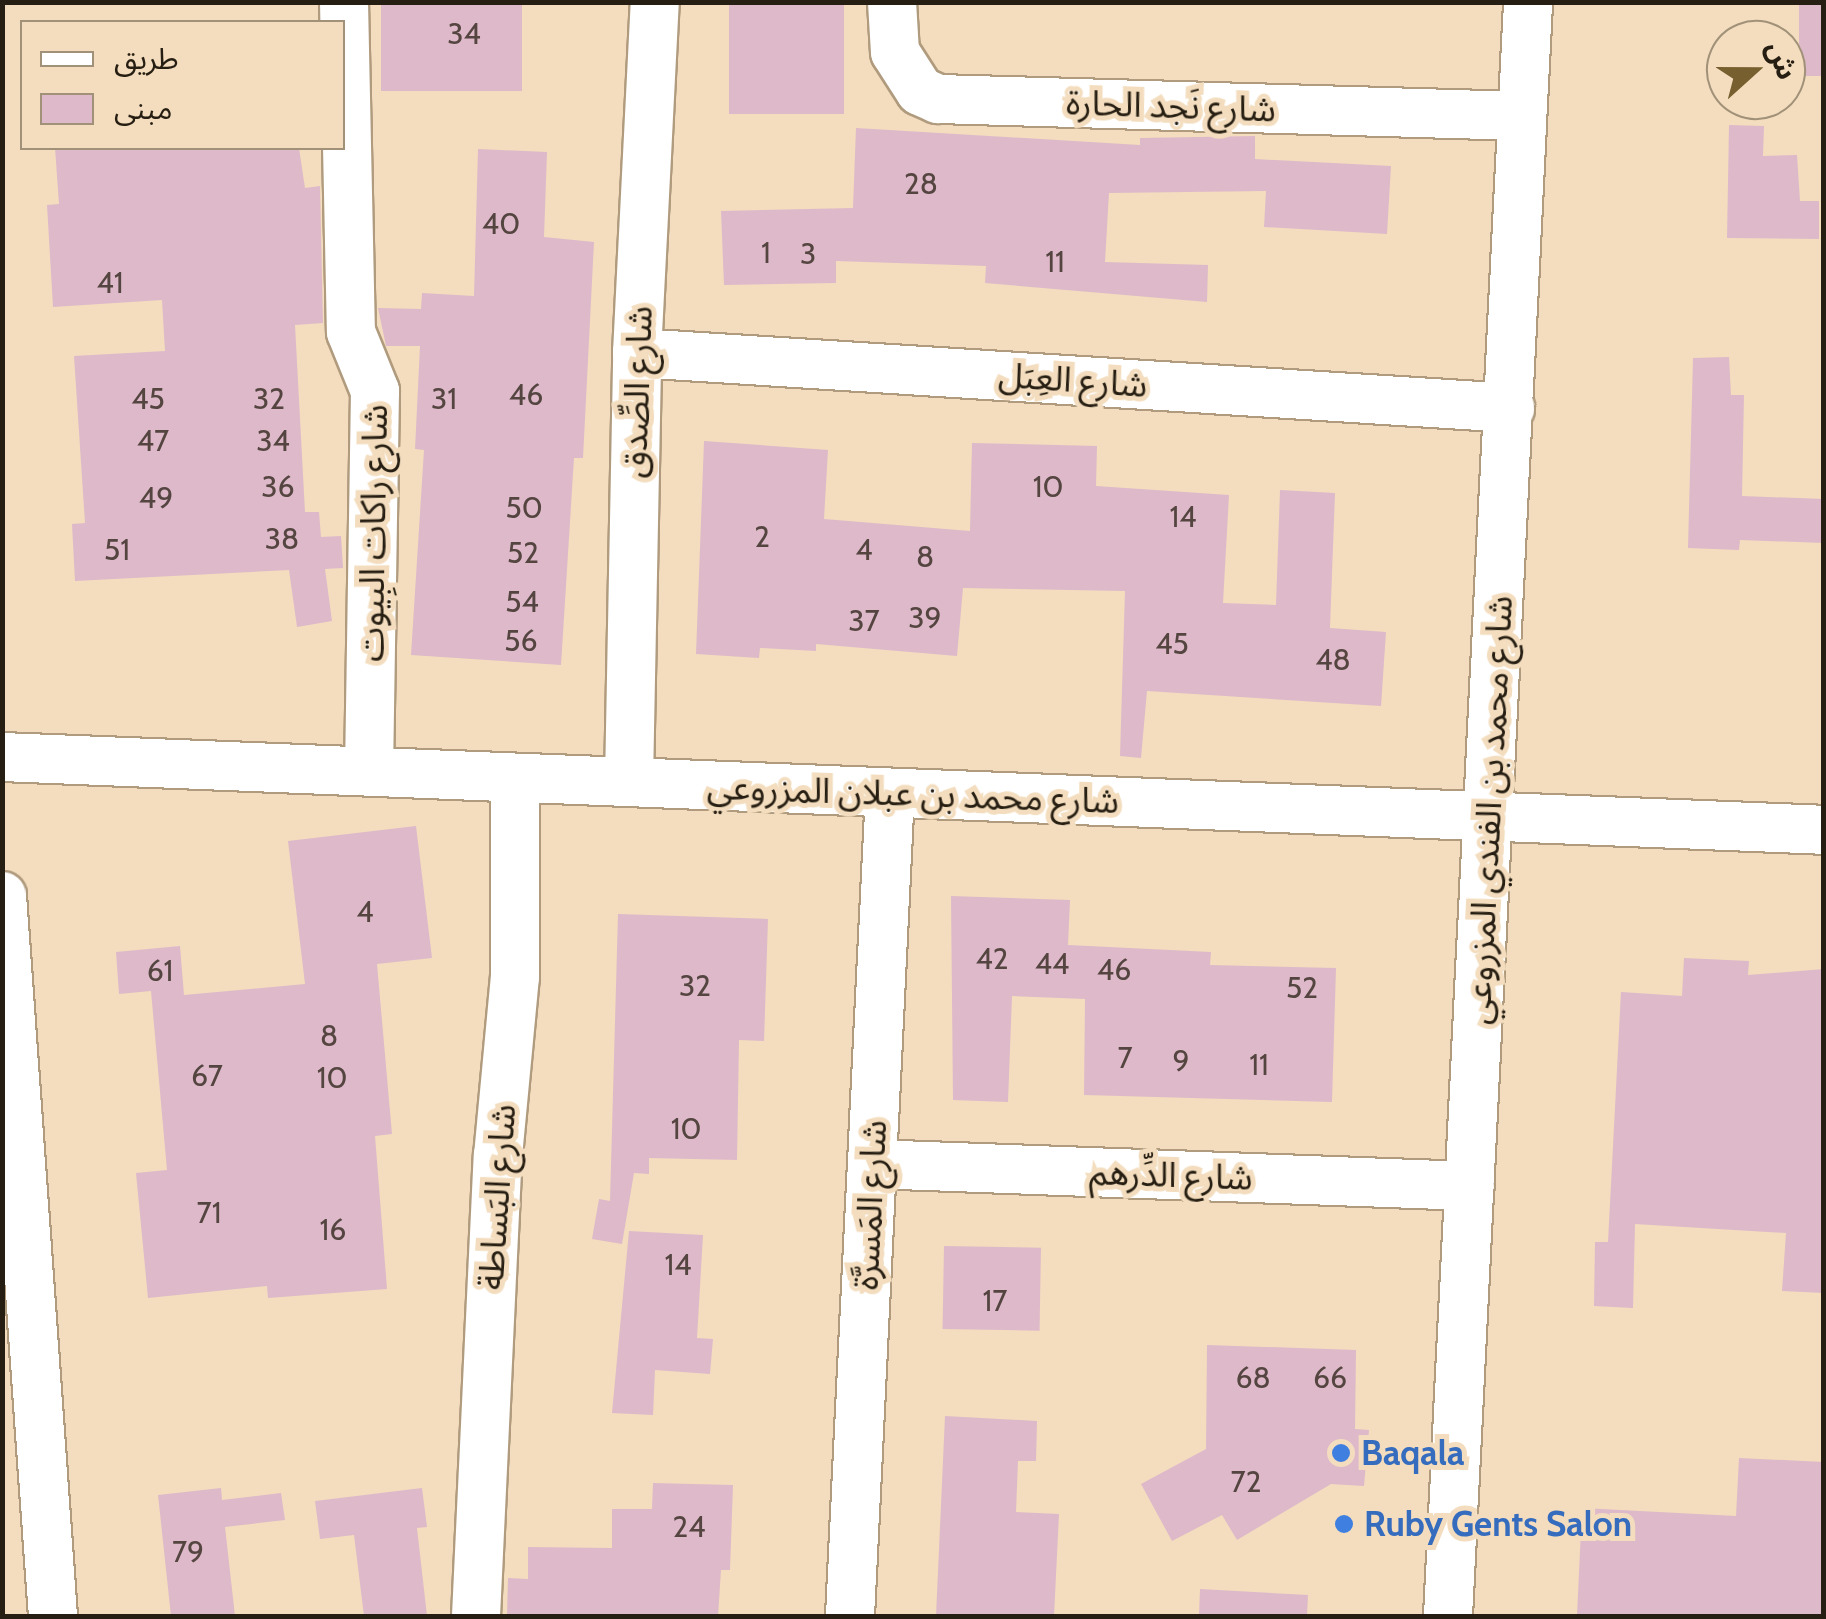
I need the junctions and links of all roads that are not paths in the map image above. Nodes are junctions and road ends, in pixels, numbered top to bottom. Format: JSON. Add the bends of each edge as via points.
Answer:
{"nodes":[{"id":1,"x":655,"y":2,"type":"edge"},
{"id":2,"x":892,"y":2,"type":"edge"},
{"id":3,"x":1528,"y":2,"type":"edge"},
{"id":4,"x":345,"y":49,"type":"edge"},
{"id":5,"x":1521,"y":116,"type":"junction"},
{"id":6,"x":637,"y":353,"type":"junction"},
{"id":7,"x":1510,"y":408,"type":"junction"},
{"id":8,"x":2,"y":756,"type":"edge"},
{"id":9,"x":369,"y":770,"type":"junction"},
{"id":10,"x":514,"y":778,"type":"junction"},
{"id":11,"x":629,"y":782,"type":"junction"},
{"id":12,"x":890,"y":793,"type":"junction"},
{"id":13,"x":1489,"y":817,"type":"junction"},
{"id":14,"x":1824,"y":830,"type":"edge"},
{"id":15,"x":2,"y":896,"type":"edge"},
{"id":16,"x":872,"y":1164,"type":"junction"},
{"id":17,"x":1470,"y":1186,"type":"junction"},
{"id":18,"x":53,"y":1616,"type":"edge"},
{"id":19,"x":476,"y":1616,"type":"edge"},
{"id":20,"x":850,"y":1616,"type":"edge"},
{"id":21,"x":1448,"y":1616,"type":"edge"}],
"edges":[{"from":1,"to":6,"type":"street","name":"شارع الصِّدق"},
{"from":2,"to":5,"type":"street","name":"شارع نَجد الحارة","via":[[894,52],[913,83],[938,99]]},
{"from":3,"to":5,"type":"street","name":"شارع محمد بن الفندي المزروعي"},
{"from":4,"to":9,"type":"street","name":"شارع راكات البِيوت","via":[[351,332],[376,391]]},
{"from":5,"to":7,"type":"street","name":"شارع محمد بن الفندي المزروعي"},
{"from":6,"to":7,"type":"street","name":"شارع العِبَل"},
{"from":6,"to":11,"type":"street","name":"شارع الصِّدق"},
{"from":7,"to":13,"type":"street","name":"شارع محمد بن الفندي المزروعي"},
{"from":8,"to":9,"type":"street","name":"شارع محمد بن عبلان المزروعي"},
{"from":9,"to":10,"type":"street","name":"شارع محمد بن عبلان المزروعي"},
{"from":10,"to":11,"type":"street","name":"شارع محمد بن عبلان المزروعي"},
{"from":10,"to":19,"type":"street","name":"شارع البَساطة","via":[[514,977],[498,1156]]},
{"from":11,"to":12,"type":"street","name":"شارع محمد بن عبلان المزروعي"},
{"from":12,"to":13,"type":"street","name":"شارع محمد بن عبلان المزروعي"},
{"from":12,"to":16,"type":"street","name":"شارع المَسرَّة"},
{"from":13,"to":14,"type":"street","name":"شارع محمد بن عبلان المزروعي"},
{"from":13,"to":17,"type":"street","name":"شارع محمد بن الفندي المزروعي"},
{"from":15,"to":18,"type":"street"},
{"from":16,"to":17,"type":"street","name":"شارع الدِّرهم"},
{"from":16,"to":20,"type":"street","name":"شارع المَسرَّة"},
{"from":17,"to":21,"type":"street","name":"شارع محمد بن الفندي المزروعي"}]}
